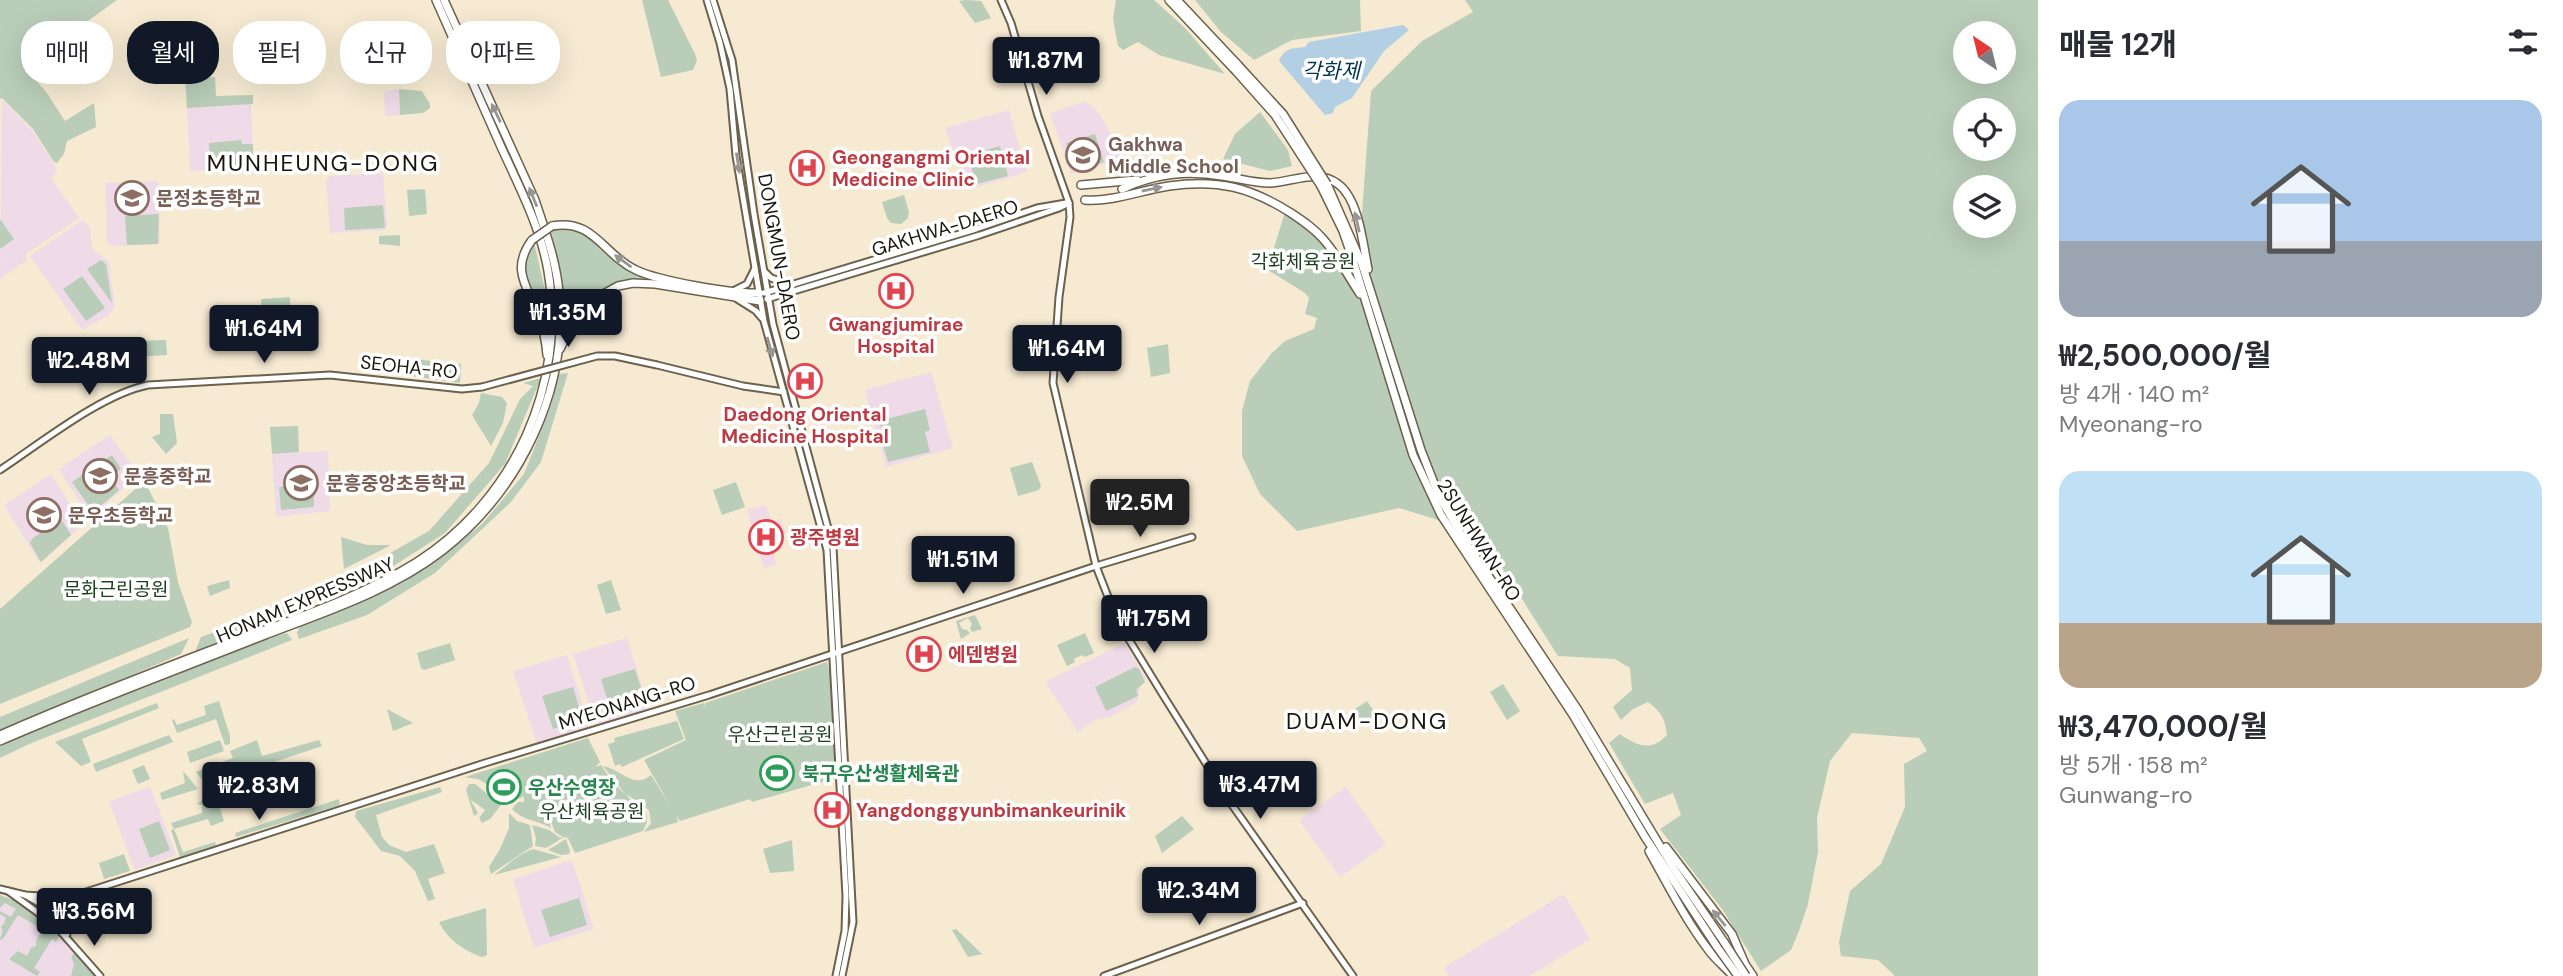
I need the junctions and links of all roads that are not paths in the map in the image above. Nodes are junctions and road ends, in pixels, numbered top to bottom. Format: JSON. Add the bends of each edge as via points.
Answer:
{"nodes":[{"id":1,"x":436,"y":0,"type":"edge"},
{"id":2,"x":444,"y":0,"type":"edge"},
{"id":3,"x":707,"y":0,"type":"edge"},
{"id":4,"x":713,"y":0,"type":"edge"},
{"id":5,"x":1001,"y":0,"type":"edge"},
{"id":6,"x":1169,"y":0,"type":"edge"},
{"id":7,"x":1177,"y":0,"type":"edge"},
{"id":8,"x":1236,"y":67,"type":"junction"},
{"id":9,"x":1145,"y":179,"type":"junction"},
{"id":10,"x":1080,"y":185,"type":"dead end"},
{"id":11,"x":1324,"y":185,"type":"junction"},
{"id":12,"x":1122,"y":189,"type":"dead end"},
{"id":13,"x":1085,"y":200,"type":"dead end"},
{"id":14,"x":1069,"y":203,"type":"junction"},
{"id":15,"x":756,"y":265,"type":"junction"},
{"id":16,"x":765,"y":272,"type":"junction"},
{"id":17,"x":793,"y":285,"type":"junction"},
{"id":18,"x":732,"y":291,"type":"junction"},
{"id":19,"x":764,"y":296,"type":"junction"},
{"id":20,"x":779,"y":297,"type":"junction"},
{"id":21,"x":737,"y":299,"type":"junction"},
{"id":22,"x":1366,"y":304,"type":"junction"},
{"id":23,"x":771,"y":312,"type":"junction"},
{"id":24,"x":1378,"y":312,"type":"junction"},
{"id":25,"x":764,"y":321,"type":"junction"},
{"id":26,"x":556,"y":356,"type":"junction"},
{"id":27,"x":787,"y":392,"type":"junction"},
{"id":28,"x":511,"y":467,"type":"junction"},
{"id":29,"x":0,"y":470,"type":"edge"},
{"id":30,"x":1192,"y":537,"type":"dead end"},
{"id":31,"x":1475,"y":562,"type":"junction"},
{"id":32,"x":1096,"y":566,"type":"junction"},
{"id":33,"x":836,"y":653,"type":"junction"},
{"id":34,"x":0,"y":735,"type":"edge"},
{"id":35,"x":0,"y":741,"type":"edge"},
{"id":36,"x":1593,"y":741,"type":"junction"},
{"id":37,"x":1646,"y":820,"type":"junction"},
{"id":38,"x":1645,"y":836,"type":"junction"},
{"id":39,"x":0,"y":889,"type":"edge"},
{"id":40,"x":8,"y":891,"type":"junction"},
{"id":41,"x":72,"y":897,"type":"junction"},
{"id":42,"x":61,"y":901,"type":"junction"},
{"id":43,"x":1303,"y":904,"type":"junction"},
{"id":44,"x":65,"y":928,"type":"junction"},
{"id":45,"x":68,"y":937,"type":"junction"},
{"id":46,"x":1720,"y":945,"type":"junction"},
{"id":47,"x":1741,"y":954,"type":"junction"},
{"id":48,"x":1725,"y":968,"type":"junction"},
{"id":49,"x":100,"y":976,"type":"edge"},
{"id":50,"x":836,"y":976,"type":"edge"},
{"id":51,"x":842,"y":976,"type":"edge"},
{"id":52,"x":1104,"y":976,"type":"edge"},
{"id":53,"x":1353,"y":976,"type":"edge"},
{"id":54,"x":1734,"y":976,"type":"edge"},
{"id":55,"x":1746,"y":976,"type":"edge"},
{"id":56,"x":1753,"y":976,"type":"edge"}],
"edges":[{"from":1,"to":28,"type":"highway","name":"HONAM EXPRESSWAY","via":[[528,209],[548,269],[553,324],[550,354],[534,420]]},
{"from":26,"to":2,"type":"highway","name":"HONAM EXPRESSWAY","one_way":true,"via":[[559,293],[547,234]]},
{"from":3,"to":15,"type":"main road","name":"DONGMUN-DAERO","one_way":true,"via":[[727,76]]},
{"from":4,"to":16,"type":"main road","name":"DONGMUN-DAERO","via":[[732,60]]},
{"from":5,"to":14,"type":"main road"},
{"from":6,"to":8,"type":"highway","name":"2SUNHWAN-RO"},
{"from":7,"to":8,"type":"highway","name":"2SUNHWAN-RO"},
{"from":8,"to":11,"type":"highway","name":"2SUNHWAN-RO","bridge":true,"via":[[1283,114]]},
{"from":9,"to":10,"type":"highway"},
{"from":9,"to":12,"type":"highway"},
{"from":24,"to":9,"type":"highway","one_way":true,"via":[[1353,204],[1332,180],[1320,177],[1268,183],[1192,173]]},
{"from":11,"to":22,"type":"highway","name":"2SUNHWAN-RO"},
{"from":11,"to":24,"type":"highway","name":"2SUNHWAN-RO","via":[[1350,233]]},
{"from":13,"to":22,"type":"highway","one_way":true,"via":[[1189,184],[1252,191],[1317,232]]},
{"from":14,"to":17,"type":"main road","name":"GAKHWA-DAERO","via":[[1037,208]]},
{"from":14,"to":20,"type":"main road","name":"GAKHWA-DAERO"},
{"from":14,"to":32,"type":"main road","via":[[1053,383]]},
{"from":15,"to":18,"type":"main road","via":[[747,284]]},
{"from":15,"to":19,"type":"main road","name":"DONGMUN-DAERO"},
{"from":16,"to":17,"type":"main road"},
{"from":16,"to":19,"type":"main road","name":"DONGMUN-DAERO"},
{"from":17,"to":19,"type":"main road","name":"GAKHWA-DAERO"},
{"from":18,"to":19,"type":"highway"},
{"from":18,"to":28,"type":"highway","one_way":true,"bridge":true,"via":[[654,277],[623,262],[582,228],[566,224],[544,229],[531,240],[522,260],[522,275],[544,334],[547,358],[533,413]]},
{"from":19,"to":20,"type":"main road","name":"GAKHWA-DAERO"},
{"from":19,"to":21,"type":"highway"},
{"from":19,"to":23,"type":"main road","name":"DONGMUN-DAERO"},
{"from":19,"to":25,"type":"main road","name":"DONGMUN-DAERO"},
{"from":20,"to":23,"type":"main road"},
{"from":21,"to":25,"type":"main road"},
{"from":21,"to":26,"type":"highway","via":[[656,284],[618,286],[579,313]]},
{"from":22,"to":31,"type":"highway","name":"2SUNHWAN-RO","via":[[1424,481],[1446,524]]},
{"from":23,"to":27,"type":"main road","name":"DONGMUN-DAERO"},
{"from":24,"to":31,"type":"highway","name":"2SUNHWAN-RO","via":[[1431,477]]},
{"from":25,"to":27,"type":"main road","name":"DONGMUN-DAERO","one_way":true},
{"from":26,"to":35,"type":"highway","name":"HONAM EXPRESSWAY","via":[[539,423],[515,472],[473,523],[422,565],[346,604]]},
{"from":27,"to":29,"type":"main road","name":"SEOHA-RO","bridge":true,"via":[[615,356],[597,356],[462,389],[330,375],[148,384],[108,399]]},
{"from":27,"to":33,"type":"main road","name":"DONGMUN-DAERO","via":[[826,543]]},
{"from":28,"to":34,"type":"highway","name":"HONAM EXPRESSWAY","via":[[452,536],[400,572]]},
{"from":30,"to":32,"type":"main road","name":"MYEONANG-RO"},
{"from":31,"to":36,"type":"highway","name":"2SUNHWAN-RO"},
{"from":32,"to":33,"type":"main road","name":"MYEONANG-RO"},
{"from":32,"to":43,"type":"main road","via":[[1129,640],[1232,805]]},
{"from":33,"to":41,"type":"main road","name":"MYEONANG-RO"},
{"from":33,"to":50,"type":"main road","name":"DONGMUN-DAERO","via":[[846,917]]},
{"from":33,"to":51,"type":"main road","name":"DONGMUN-DAERO","via":[[853,922]]},
{"from":36,"to":37,"type":"highway","name":"2SUNHWAN-RO"},
{"from":36,"to":38,"type":"highway","name":"2SUNHWAN-RO"},
{"from":37,"to":46,"type":"highway","name":"2SUNHWAN-RO"},
{"from":47,"to":37,"type":"highway","one_way":true,"via":[[1732,934]]},
{"from":38,"to":46,"type":"highway","name":"2SUNHWAN-RO"},
{"from":38,"to":48,"type":"highway","via":[[1675,898]]},
{"from":39,"to":40,"type":"main road"},
{"from":40,"to":42,"type":"main road","via":[[39,903]]},
{"from":40,"to":45,"type":"main road"},
{"from":41,"to":42,"type":"main road","name":"MYEONANG-RO"},
{"from":41,"to":44,"type":"main road"},
{"from":42,"to":44,"type":"main road"},
{"from":43,"to":52,"type":"main road"},
{"from":43,"to":53,"type":"main road"},
{"from":44,"to":45,"type":"main road"},
{"from":45,"to":49,"type":"main road"},
{"from":46,"to":54,"type":"highway","name":"2SUNHWAN-RO","bridge":true},
{"from":46,"to":55,"type":"highway","name":"2SUNHWAN-RO","bridge":true},
{"from":47,"to":48,"type":"highway"},
{"from":47,"to":56,"type":"highway"},
{"from":48,"to":54,"type":"highway"}]}
